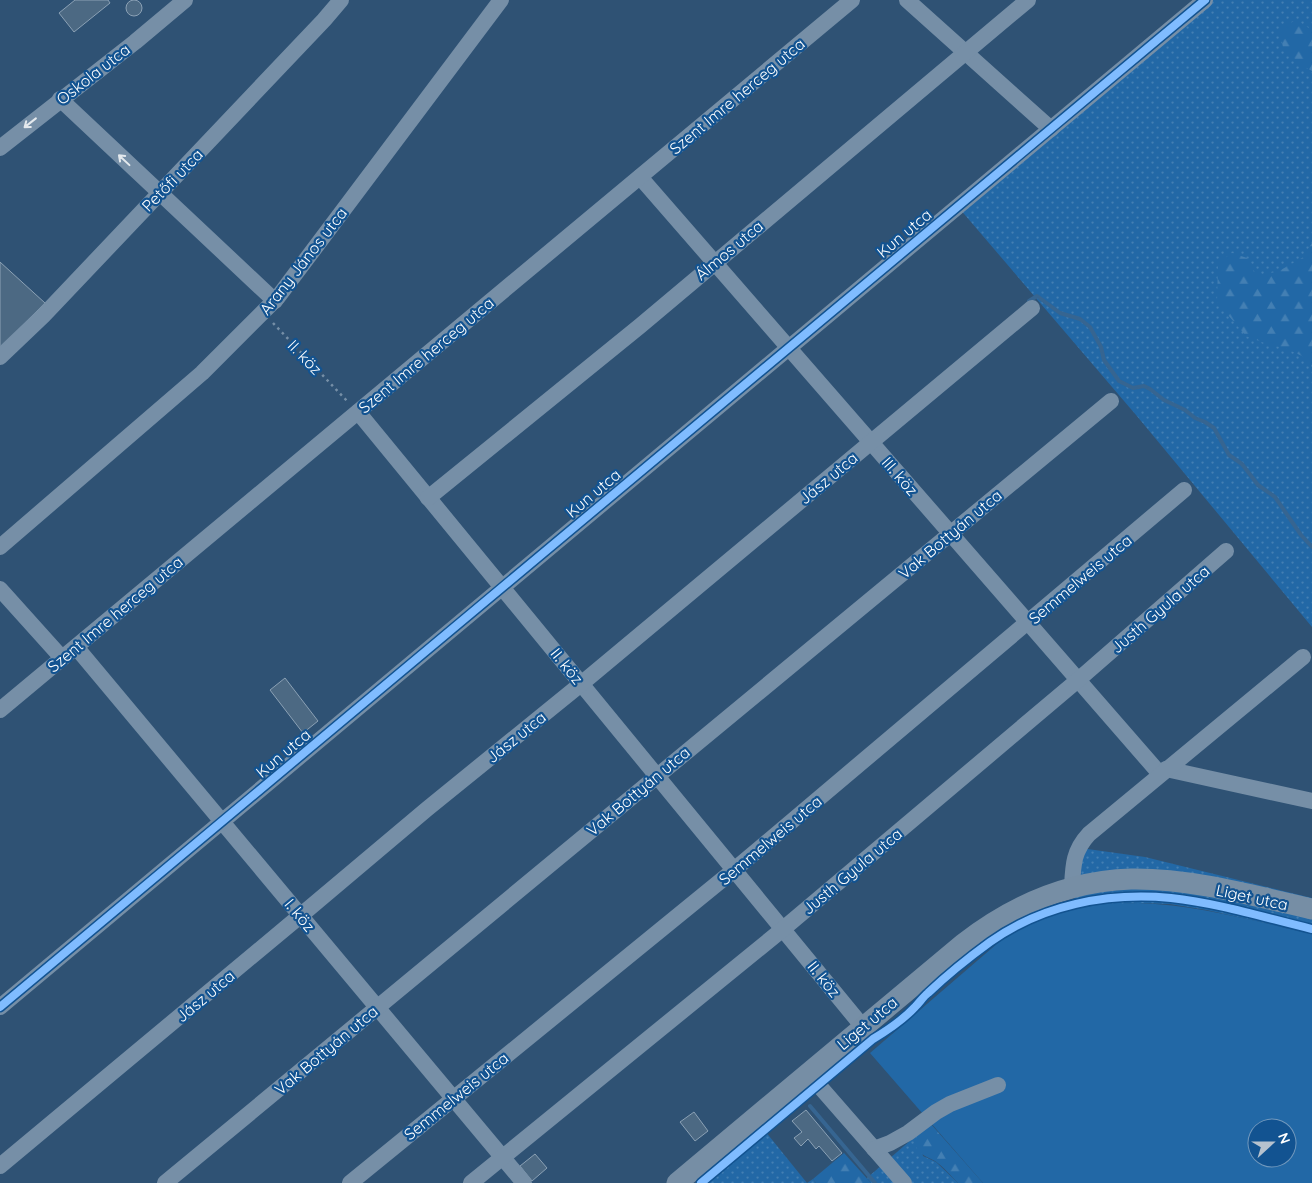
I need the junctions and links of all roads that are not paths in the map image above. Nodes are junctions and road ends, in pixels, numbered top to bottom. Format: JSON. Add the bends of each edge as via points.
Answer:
{"nodes":[{"id":1,"x":185,"y":0,"type":"edge"},
{"id":2,"x":341,"y":0,"type":"edge"},
{"id":3,"x":501,"y":0,"type":"edge"},
{"id":4,"x":852,"y":0,"type":"edge"},
{"id":5,"x":907,"y":0,"type":"edge"},
{"id":6,"x":1028,"y":0,"type":"edge"},
{"id":7,"x":1205,"y":0,"type":"edge"},
{"id":8,"x":966,"y":51,"type":"junction"},
{"id":9,"x":60,"y":99,"type":"junction"},
{"id":10,"x":1051,"y":129,"type":"junction"},
{"id":11,"x":0,"y":148,"type":"edge"},
{"id":12,"x":640,"y":177,"type":"junction"},
{"id":13,"x":160,"y":193,"type":"junction"},
{"id":14,"x":715,"y":263,"type":"junction"},
{"id":15,"x":269,"y":307,"type":"junction"},
{"id":16,"x":1032,"y":308,"type":"dead end"},
{"id":17,"x":789,"y":348,"type":"junction"},
{"id":18,"x":0,"y":357,"type":"edge"},
{"id":19,"x":1111,"y":400,"type":"dead end"},
{"id":20,"x":358,"y":412,"type":"junction"},
{"id":21,"x":871,"y":442,"type":"junction"},
{"id":22,"x":1184,"y":490,"type":"dead end"},
{"id":23,"x":428,"y":498,"type":"junction"},
{"id":24,"x":950,"y":533,"type":"junction"},
{"id":25,"x":0,"y":546,"type":"edge"},
{"id":26,"x":1226,"y":551,"type":"dead end"},
{"id":27,"x":502,"y":588,"type":"junction"},
{"id":28,"x":0,"y":589,"type":"edge"},
{"id":29,"x":1028,"y":623,"type":"junction"},
{"id":30,"x":76,"y":647,"type":"junction"},
{"id":31,"x":1303,"y":657,"type":"dead end"},
{"id":32,"x":62,"y":658,"type":"junction"},
{"id":33,"x":1078,"y":680,"type":"junction"},
{"id":34,"x":581,"y":684,"type":"junction"},
{"id":35,"x":0,"y":710,"type":"edge"},
{"id":36,"x":1163,"y":772,"type":"junction"},
{"id":37,"x":656,"y":776,"type":"junction"},
{"id":38,"x":1312,"y":801,"type":"edge"},
{"id":39,"x":222,"y":822,"type":"junction"},
{"id":40,"x":734,"y":870,"type":"junction"},
{"id":41,"x":1072,"y":888,"type":"junction"},
{"id":42,"x":1312,"y":910,"type":"edge"},
{"id":43,"x":300,"y":916,"type":"junction"},
{"id":44,"x":783,"y":929,"type":"junction"},
{"id":45,"x":0,"y":1007,"type":"edge"},
{"id":46,"x":377,"y":1008,"type":"junction"},
{"id":47,"x":863,"y":1027,"type":"junction"},
{"id":48,"x":808,"y":1073,"type":"junction"},
{"id":49,"x":998,"y":1085,"type":"dead end"},
{"id":50,"x":453,"y":1098,"type":"junction"},
{"id":51,"x":874,"y":1150,"type":"junction"},
{"id":52,"x":502,"y":1157,"type":"junction"},
{"id":53,"x":0,"y":1166,"type":"edge"},
{"id":54,"x":165,"y":1183,"type":"edge"},
{"id":55,"x":350,"y":1183,"type":"edge"},
{"id":56,"x":471,"y":1183,"type":"edge"},
{"id":57,"x":524,"y":1183,"type":"edge"},
{"id":58,"x":677,"y":1183,"type":"edge"},
{"id":59,"x":904,"y":1183,"type":"edge"}],
"edges":[{"from":1,"to":9,"type":"street","name":"Oskola utca"},
{"from":2,"to":13,"type":"street","name":"Petőfi utca"},
{"from":3,"to":15,"type":"street","name":"Arany János utca"},
{"from":4,"to":12,"type":"street","name":"Szent Imre herceg utca"},
{"from":5,"to":8,"type":"street"},
{"from":6,"to":8,"type":"street","name":"Álmos utca"},
{"from":7,"to":10,"type":"street","name":"Kun utca"},
{"from":8,"to":10,"type":"street"},
{"from":8,"to":14,"type":"street","name":"Álmos utca"},
{"from":9,"to":11,"type":"street","name":"Oskola utca","one_way":true},
{"from":13,"to":9,"type":"street","one_way":true},
{"from":10,"to":17,"type":"street","name":"Kun utca"},
{"from":12,"to":14,"type":"street","name":"III. köz"},
{"from":12,"to":20,"type":"street","name":"Szent Imre herceg utca"},
{"from":13,"to":15,"type":"street"},
{"from":13,"to":18,"type":"street","name":"Petőfi utca"},
{"from":14,"to":17,"type":"street","name":"III. köz"},
{"from":14,"to":23,"type":"street","name":"Álmos utca"},
{"from":15,"to":25,"type":"street","name":"Arany János utca","via":[[202,373]]},
{"from":16,"to":21,"type":"street","name":"Jász utca"},
{"from":17,"to":21,"type":"street","name":"III. köz"},
{"from":17,"to":27,"type":"street","name":"Kun utca"},
{"from":19,"to":24,"type":"street","name":"Vak Bottyán utca"},
{"from":20,"to":23,"type":"street","name":"II. köz"},
{"from":20,"to":30,"type":"street","name":"Szent Imre herceg utca"},
{"from":21,"to":24,"type":"street","name":"III. köz"},
{"from":21,"to":34,"type":"street","name":"Jász utca"},
{"from":22,"to":29,"type":"street","name":"Semmelweis utca"},
{"from":23,"to":27,"type":"street","name":"II. köz"},
{"from":24,"to":29,"type":"street","name":"III. köz"},
{"from":24,"to":37,"type":"street","name":"Vak Bottyán utca"},
{"from":26,"to":33,"type":"street","name":"Justh Gyula utca"},
{"from":27,"to":34,"type":"street","name":"II. köz"},
{"from":27,"to":39,"type":"street","name":"Kun utca"},
{"from":28,"to":32,"type":"street"},
{"from":29,"to":33,"type":"street","name":"III. köz"},
{"from":29,"to":40,"type":"street","name":"Semmelweis utca"},
{"from":30,"to":32,"type":"street","name":"Szent Imre herceg utca"},
{"from":30,"to":39,"type":"street","name":"I. köz"},
{"from":31,"to":36,"type":"street"},
{"from":32,"to":35,"type":"street","name":"Szent Imre herceg utca"},
{"from":33,"to":36,"type":"street","name":"III. köz"},
{"from":33,"to":44,"type":"street","name":"Justh Gyula utca"},
{"from":34,"to":37,"type":"street","name":"II. köz"},
{"from":34,"to":43,"type":"street","name":"Jász utca"},
{"from":36,"to":38,"type":"street"},
{"from":36,"to":41,"type":"street","via":[[1138,799],[1082,841],[1075,857]]},
{"from":37,"to":40,"type":"street","name":"II. köz"},
{"from":37,"to":46,"type":"street","name":"Vak Bottyán utca"},
{"from":39,"to":43,"type":"street","name":"I. köz"},
{"from":39,"to":45,"type":"street","name":"Kun utca"},
{"from":40,"to":44,"type":"street","name":"II. köz"},
{"from":40,"to":50,"type":"street","name":"Semmelweis utca"},
{"from":41,"to":42,"type":"main road","name":"Liget utca","via":[[1116,880],[1149,880],[1216,889]]},
{"from":41,"to":47,"type":"main road","name":"Liget utca","via":[[1014,910],[984,928]]},
{"from":43,"to":46,"type":"street","name":"I. köz"},
{"from":43,"to":53,"type":"street","name":"Jász utca"},
{"from":44,"to":47,"type":"street","name":"II. köz"},
{"from":44,"to":52,"type":"street","name":"Justh Gyula utca"},
{"from":46,"to":50,"type":"street","name":"I. köz"},
{"from":46,"to":54,"type":"street","name":"Vak Bottyán utca"},
{"from":47,"to":48,"type":"main road","name":"Liget utca"},
{"from":48,"to":51,"type":"street"},
{"from":48,"to":58,"type":"main road","name":"Liget utca"},
{"from":49,"to":51,"type":"street","via":[[950,1104],[908,1133]]},
{"from":50,"to":52,"type":"street","name":"I. köz"},
{"from":50,"to":55,"type":"street","name":"Semmelweis utca"},
{"from":51,"to":59,"type":"street"},
{"from":52,"to":56,"type":"street","name":"Justh Gyula utca"},
{"from":52,"to":57,"type":"street","name":"I. köz"}]}
